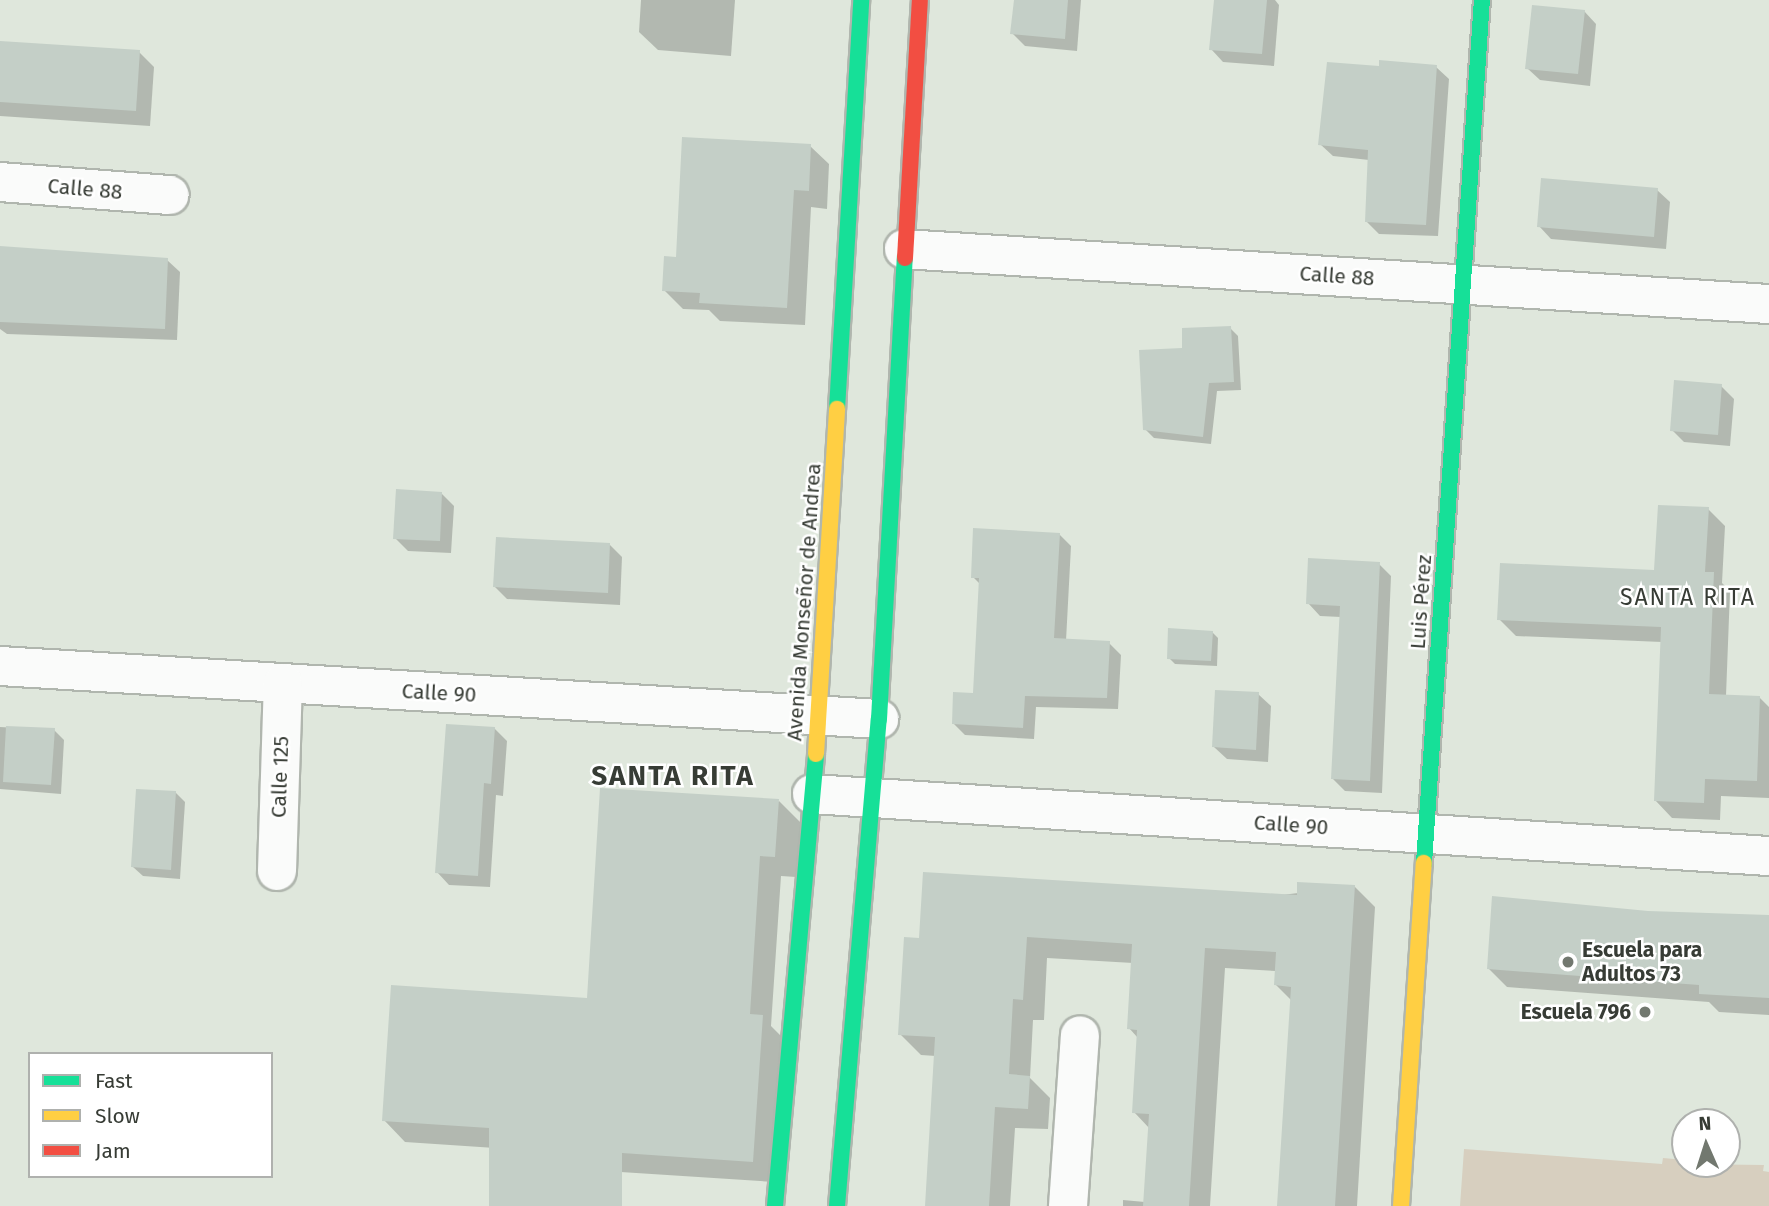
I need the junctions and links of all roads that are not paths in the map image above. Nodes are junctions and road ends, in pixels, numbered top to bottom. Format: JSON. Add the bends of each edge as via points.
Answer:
{"nodes":[{"id":1,"x":861,"y":0,"type":"edge"},
{"id":2,"x":920,"y":0,"type":"edge"},
{"id":3,"x":1482,"y":0,"type":"edge"},
{"id":4,"x":0,"y":182,"type":"edge"},
{"id":5,"x":170,"y":195,"type":"dead end"},
{"id":6,"x":904,"y":248,"type":"junction"},
{"id":7,"x":1463,"y":284,"type":"junction"},
{"id":8,"x":1769,"y":304,"type":"edge"},
{"id":9,"x":0,"y":666,"type":"edge"},
{"id":10,"x":283,"y":683,"type":"junction"},
{"id":11,"x":819,"y":716,"type":"junction"},
{"id":12,"x":879,"y":719,"type":"junction"},
{"id":13,"x":813,"y":793,"type":"junction"},
{"id":14,"x":873,"y":797,"type":"junction"},
{"id":15,"x":1426,"y":833,"type":"junction"},
{"id":16,"x":1769,"y":856,"type":"edge"},
{"id":17,"x":277,"y":870,"type":"dead end"},
{"id":18,"x":1080,"y":1035,"type":"dead end"},
{"id":19,"x":775,"y":1206,"type":"edge"},
{"id":20,"x":837,"y":1206,"type":"edge"},
{"id":21,"x":1068,"y":1206,"type":"edge"},
{"id":22,"x":1401,"y":1206,"type":"edge"}],
"edges":[{"from":1,"to":11,"type":"main road","name":"Avenida Monseñor de Andrea"},
{"from":2,"to":6,"type":"main road"},
{"from":3,"to":7,"type":"main road","name":"Luis Pérez"},
{"from":4,"to":5,"type":"street","name":"Calle 88"},
{"from":6,"to":7,"type":"street","name":"Calle 88"},
{"from":6,"to":12,"type":"main road"},
{"from":7,"to":8,"type":"street","name":"Calle 88"},
{"from":7,"to":15,"type":"main road","name":"Luis Pérez"},
{"from":9,"to":10,"type":"street","name":"Calle 90"},
{"from":10,"to":11,"type":"street","name":"Calle 90"},
{"from":10,"to":17,"type":"street","name":"Calle 125"},
{"from":11,"to":12,"type":"street","name":"Calle 90"},
{"from":11,"to":13,"type":"main road","name":"Avenida Monseñor de Andrea"},
{"from":12,"to":14,"type":"main road"},
{"from":13,"to":14,"type":"street","name":"Calle 90"},
{"from":13,"to":19,"type":"main road","name":"Avenida Monseñor de Andrea"},
{"from":14,"to":15,"type":"street","name":"Calle 90"},
{"from":14,"to":20,"type":"main road"},
{"from":15,"to":16,"type":"street","name":"Calle 90"},
{"from":15,"to":22,"type":"main road","name":"Luis Pérez"},
{"from":18,"to":21,"type":"street"}]}
